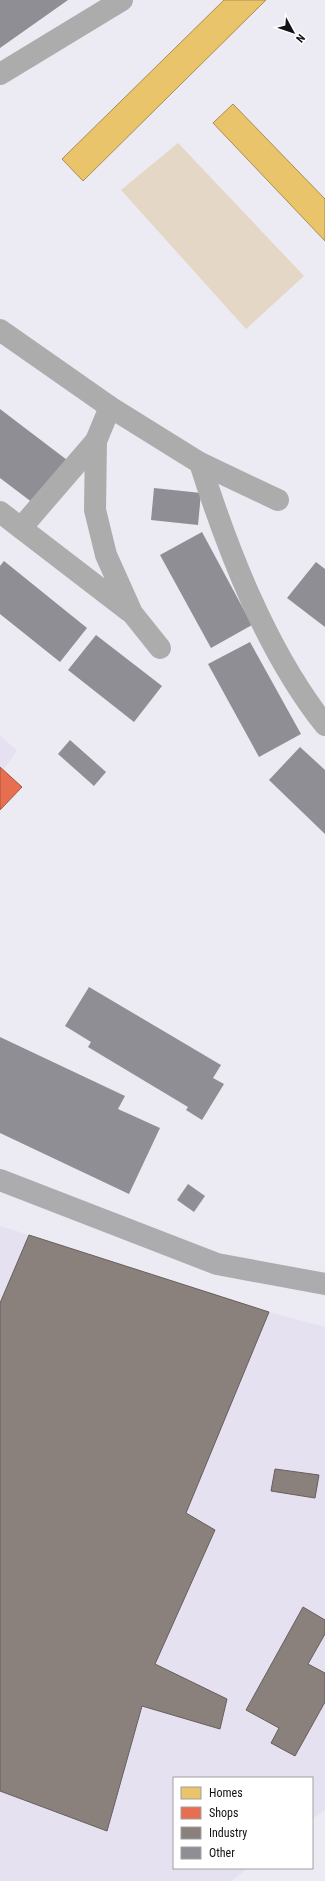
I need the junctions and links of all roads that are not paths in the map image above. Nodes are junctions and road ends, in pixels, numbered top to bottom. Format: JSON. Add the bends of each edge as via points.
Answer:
{"nodes":[{"id":1,"x":122,"y":0,"type":"edge"},
{"id":2,"x":0,"y":74,"type":"edge"},
{"id":3,"x":0,"y":330,"type":"edge"},
{"id":4,"x":110,"y":407,"type":"junction"},
{"id":5,"x":96,"y":441,"type":"junction"},
{"id":6,"x":200,"y":463,"type":"junction"},
{"id":7,"x":278,"y":500,"type":"dead end"},
{"id":8,"x":0,"y":512,"type":"edge"},
{"id":9,"x":21,"y":528,"type":"junction"},
{"id":10,"x":132,"y":613,"type":"junction"},
{"id":11,"x":160,"y":648,"type":"dead end"},
{"id":12,"x":325,"y":725,"type":"edge"},
{"id":13,"x":0,"y":1180,"type":"edge"},
{"id":14,"x":325,"y":1284,"type":"edge"}],
"edges":[{"from":1,"to":2,"type":"street"},
{"from":3,"to":4,"type":"street"},
{"from":4,"to":5,"type":"street"},
{"from":4,"to":6,"type":"street"},
{"from":5,"to":9,"type":"street"},
{"from":5,"to":10,"type":"street","via":[[95,510],[106,555]]},
{"from":6,"to":7,"type":"street"},
{"from":6,"to":12,"type":"street","via":[[216,512],[277,654],[308,704]]},
{"from":8,"to":9,"type":"street"},
{"from":9,"to":10,"type":"street"},
{"from":10,"to":11,"type":"street"},
{"from":13,"to":14,"type":"main road","via":[[217,1264]]}]}
